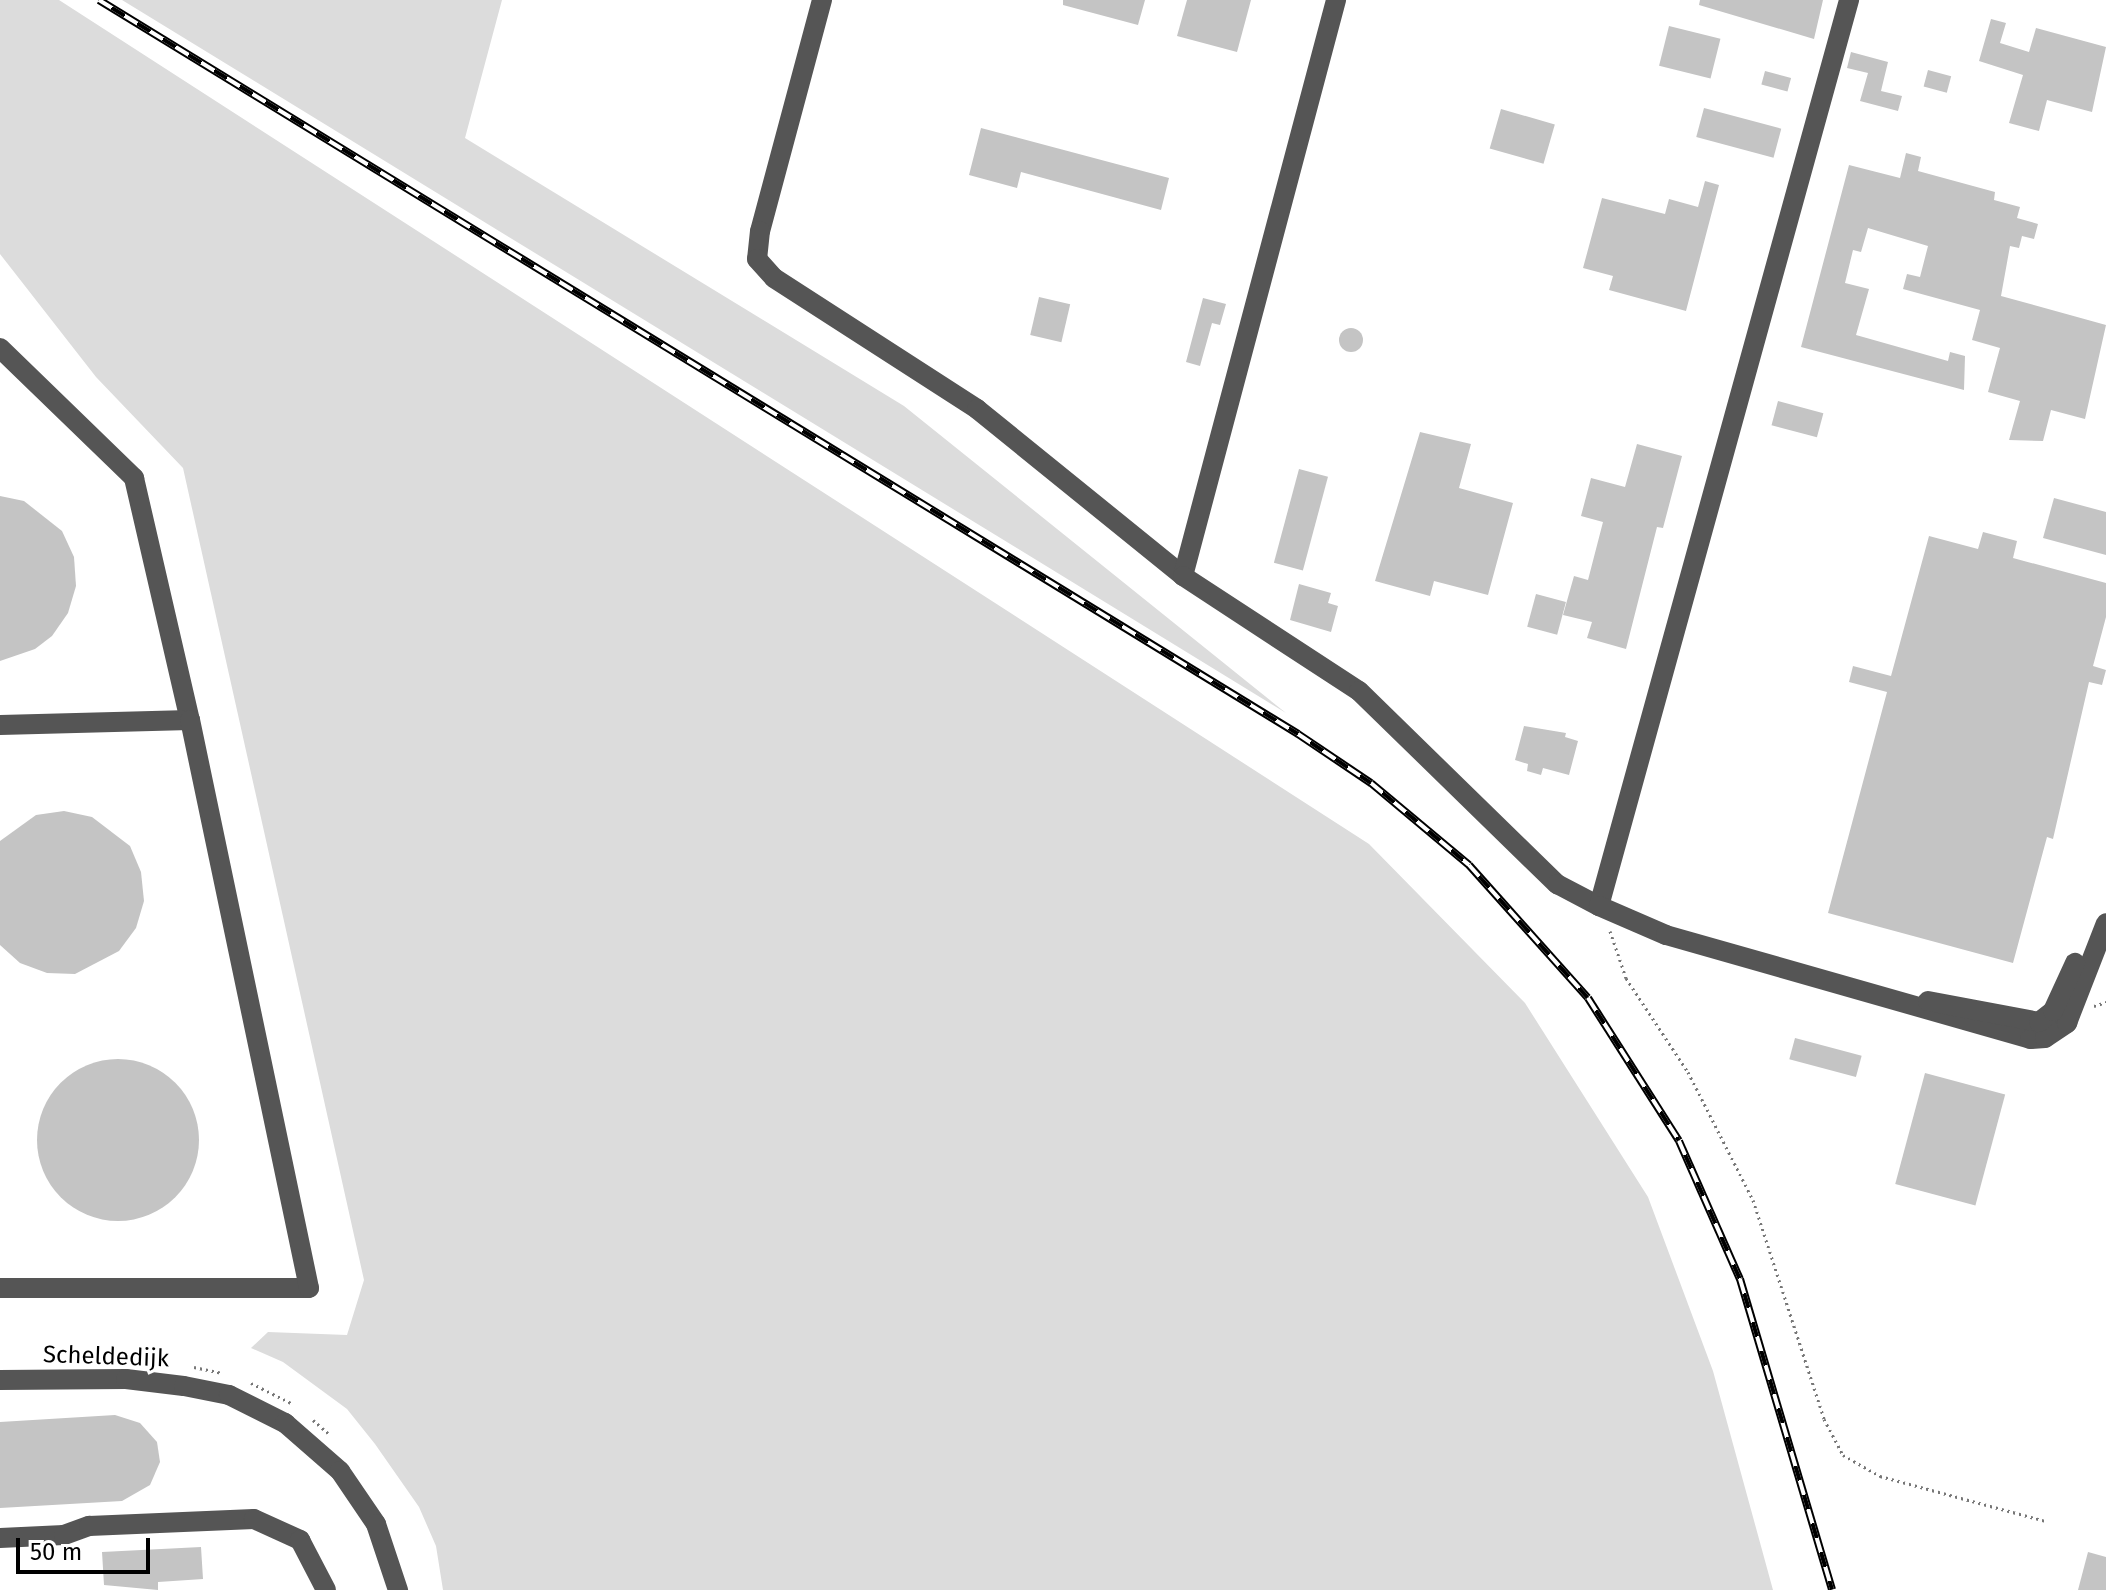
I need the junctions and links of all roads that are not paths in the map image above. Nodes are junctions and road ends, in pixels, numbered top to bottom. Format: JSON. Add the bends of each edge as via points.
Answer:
{"nodes":[{"id":1,"x":822,"y":0,"type":"edge"},
{"id":2,"x":1336,"y":0,"type":"edge"},
{"id":3,"x":1849,"y":0,"type":"edge"},
{"id":4,"x":0,"y":348,"type":"edge"},
{"id":5,"x":1183,"y":576,"type":"junction"},
{"id":6,"x":190,"y":720,"type":"junction"},
{"id":7,"x":0,"y":725,"type":"edge"},
{"id":8,"x":2106,"y":904,"type":"edge"},
{"id":9,"x":1599,"y":906,"type":"junction"},
{"id":10,"x":2106,"y":923,"type":"edge"},
{"id":11,"x":1900,"y":998,"type":"junction"},
{"id":12,"x":0,"y":1288,"type":"edge"},
{"id":13,"x":0,"y":1380,"type":"edge"},
{"id":14,"x":0,"y":1538,"type":"edge"},
{"id":15,"x":326,"y":1590,"type":"edge"},
{"id":16,"x":398,"y":1590,"type":"edge"}],
"edges":[{"from":1,"to":5,"type":"street","via":[[757,259],[774,278],[977,409]]},
{"from":2,"to":5,"type":"street"},
{"from":3,"to":9,"type":"street"},
{"from":4,"to":6,"type":"street","via":[[134,478]]},
{"from":5,"to":9,"type":"street","via":[[1359,691],[1557,884]]},
{"from":6,"to":7,"type":"street"},
{"from":6,"to":12,"type":"street","via":[[309,1288]]},
{"from":8,"to":11,"type":"street","via":[[2053,1011],[2039,1022]]},
{"from":9,"to":11,"type":"street","via":[[1666,935]]},
{"from":10,"to":11,"type":"street","via":[[2067,1023],[2045,1038],[1948,1018]]},
{"from":13,"to":16,"type":"street","name":"Scheldedijk","via":[[126,1379],[184,1386],[229,1395],[285,1423],[340,1471],[376,1524]]},
{"from":14,"to":15,"type":"street","via":[[64,1535],[89,1526],[254,1519],[300,1540]]}]}
